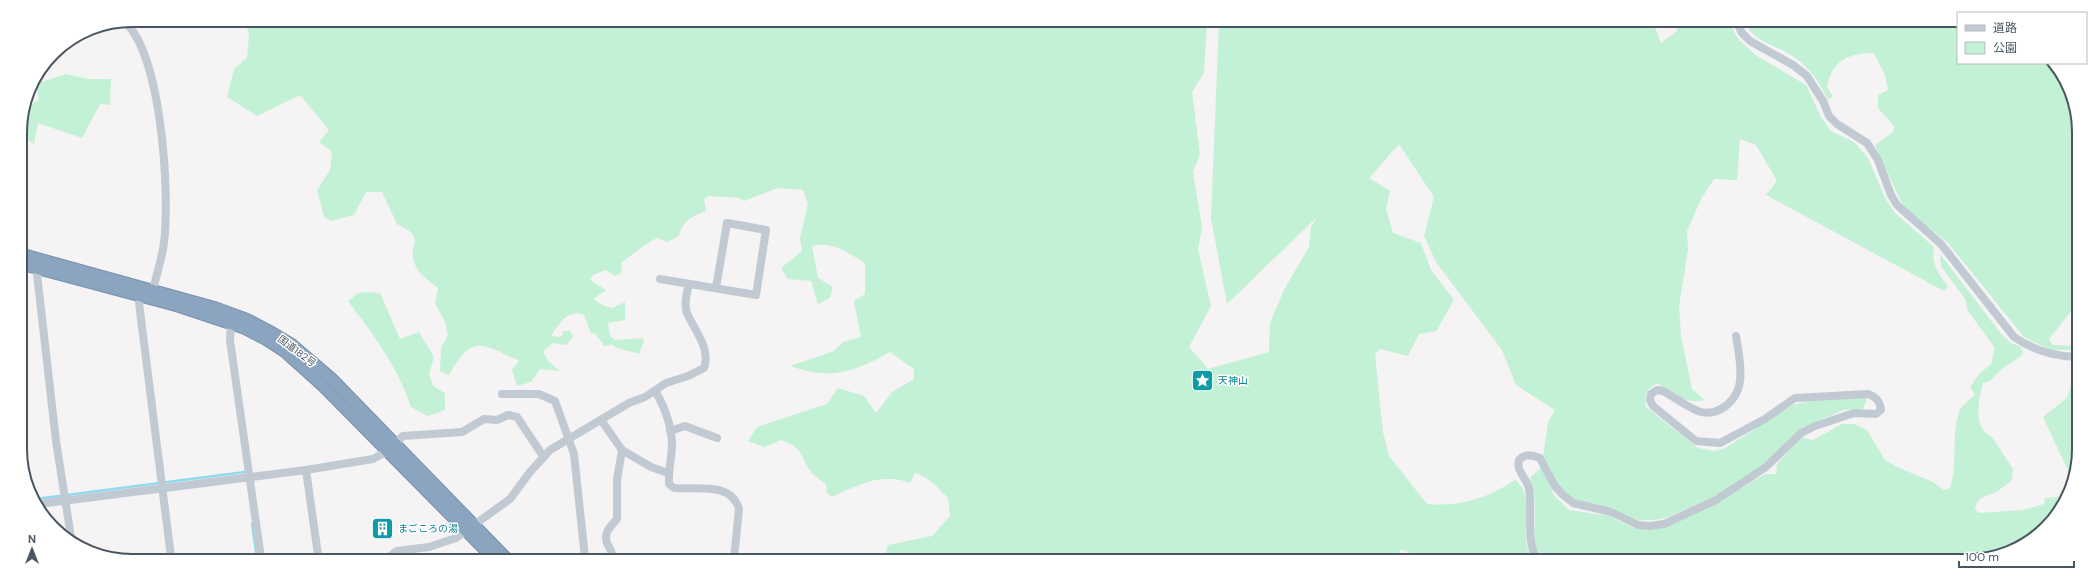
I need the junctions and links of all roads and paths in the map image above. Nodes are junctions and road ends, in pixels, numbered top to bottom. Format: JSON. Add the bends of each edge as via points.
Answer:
{"nodes":[{"id":1,"x":129,"y":27,"type":"edge"},
{"id":2,"x":1739,"y":27,"type":"edge"},
{"id":3,"x":27,"y":256,"type":"edge"},
{"id":4,"x":27,"y":266,"type":"edge"},
{"id":5,"x":38,"y":269,"type":"junction"},
{"id":6,"x":660,"y":279,"type":"dead end"},
{"id":7,"x":689,"y":284,"type":"junction"},
{"id":8,"x":716,"y":288,"type":"junction"},
{"id":9,"x":153,"y":291,"type":"junction"},
{"id":10,"x":141,"y":296,"type":"junction"},
{"id":11,"x":231,"y":323,"type":"junction"},
{"id":12,"x":1736,"y":336,"type":"dead end"},
{"id":13,"x":2072,"y":357,"type":"edge"},
{"id":14,"x":655,"y":391,"type":"junction"},
{"id":15,"x":502,"y":394,"type":"dead end"},
{"id":16,"x":601,"y":420,"type":"junction"},
{"id":17,"x":670,"y":431,"type":"junction"},
{"id":18,"x":717,"y":438,"type":"dead end"},
{"id":19,"x":568,"y":440,"type":"junction"},
{"id":20,"x":390,"y":448,"type":"junction"},
{"id":21,"x":622,"y":450,"type":"junction"},
{"id":22,"x":543,"y":456,"type":"junction"},
{"id":23,"x":306,"y":470,"type":"junction"},
{"id":24,"x":668,"y":473,"type":"junction"},
{"id":25,"x":249,"y":477,"type":"junction"},
{"id":26,"x":162,"y":484,"type":"junction"},
{"id":27,"x":65,"y":496,"type":"junction"},
{"id":28,"x":42,"y":503,"type":"edge"},
{"id":29,"x":469,"y":527,"type":"junction"},
{"id":30,"x":71,"y":534,"type":"edge"},
{"id":31,"x":418,"y":549,"type":"junction"},
{"id":32,"x":171,"y":554,"type":"edge"},
{"id":33,"x":260,"y":554,"type":"edge"},
{"id":34,"x":318,"y":554,"type":"edge"},
{"id":35,"x":393,"y":554,"type":"edge"},
{"id":36,"x":414,"y":554,"type":"edge"},
{"id":37,"x":490,"y":554,"type":"edge"},
{"id":38,"x":501,"y":554,"type":"edge"},
{"id":39,"x":585,"y":554,"type":"edge"},
{"id":40,"x":612,"y":554,"type":"edge"},
{"id":41,"x":734,"y":554,"type":"edge"},
{"id":42,"x":1535,"y":554,"type":"edge"}],
"edges":[{"from":1,"to":9,"type":"street","via":[[148,62],[154,82],[164,160],[164,244]]},
{"from":2,"to":13,"type":"street","via":[[1750,41],[1794,65],[1807,76],[1829,116],[1867,143],[1878,160],[1897,205],[1940,244],[2014,337],[2028,347],[2057,356]]},
{"from":3,"to":9,"type":"highway","name":"国道182号"},
{"from":4,"to":5,"type":"highway","name":"国道182号"},
{"from":5,"to":10,"type":"highway","name":"国道182号"},
{"from":5,"to":27,"type":"street","via":[[56,441]]},
{"from":6,"to":7,"type":"street"},
{"from":7,"to":8,"type":"street"},
{"from":7,"to":14,"type":"street","via":[[687,314],[698,331],[706,362],[704,368],[666,383]]},
{"from":8,"to":8,"type":"street","via":[[756,295],[766,230],[727,224]]},
{"from":9,"to":20,"type":"highway","name":"国道182号","via":[[187,299],[246,319],[291,344],[332,379]]},
{"from":10,"to":11,"type":"highway","name":"国道182号"},
{"from":10,"to":26,"type":"street","via":[[139,303]]},
{"from":11,"to":20,"type":"highway","name":"国道182号","via":[[284,351]]},
{"from":11,"to":25,"type":"street","via":[[230,340]]},
{"from":12,"to":42,"type":"street","via":[[1742,376],[1733,400],[1725,407],[1716,412],[1706,413],[1697,411],[1663,391],[1657,390],[1651,394],[1653,406],[1696,441],[1720,444],[1765,419],[1795,398],[1868,394],[1876,397],[1881,404],[1881,410],[1876,414],[1854,413],[1801,433],[1766,467],[1716,500],[1664,524],[1650,526],[1638,525],[1611,512],[1573,503],[1554,485],[1540,458],[1522,456],[1519,460],[1519,469],[1528,487],[1530,540]]},
{"from":14,"to":16,"type":"street"},
{"from":14,"to":17,"type":"street","via":[[661,400]]},
{"from":15,"to":19,"type":"street","via":[[539,394],[555,401]]},
{"from":16,"to":19,"type":"street"},
{"from":16,"to":21,"type":"street"},
{"from":17,"to":18,"type":"street","via":[[685,426]]},
{"from":17,"to":24,"type":"street","via":[[672,444]]},
{"from":19,"to":22,"type":"street"},
{"from":19,"to":39,"type":"street","via":[[576,467]]},
{"from":20,"to":22,"type":"street","via":[[403,436],[462,432],[484,419],[497,420],[508,415],[516,417]]},
{"from":20,"to":23,"type":"street","via":[[373,459]]},
{"from":20,"to":29,"type":"highway","name":"国道182号"},
{"from":21,"to":24,"type":"street","via":[[651,467]]},
{"from":21,"to":40,"type":"street","via":[[616,480],[617,519],[607,530],[606,541]]},
{"from":22,"to":29,"type":"street","via":[[510,499]]},
{"from":23,"to":25,"type":"street"},
{"from":23,"to":34,"type":"street"},
{"from":24,"to":41,"type":"street","via":[[669,484],[674,488],[721,490],[737,501],[739,509]]},
{"from":25,"to":26,"type":"street"},
{"from":25,"to":33,"type":"street"},
{"from":26,"to":27,"type":"street"},
{"from":26,"to":32,"type":"street"},
{"from":27,"to":28,"type":"street"},
{"from":27,"to":30,"type":"street"},
{"from":29,"to":31,"type":"street","via":[[447,542]]},
{"from":29,"to":37,"type":"highway","name":"国道182号"},
{"from":29,"to":38,"type":"highway","name":"国道182号"},
{"from":31,"to":35,"type":"street","via":[[397,551]]},
{"from":31,"to":36,"type":"street"}]}
